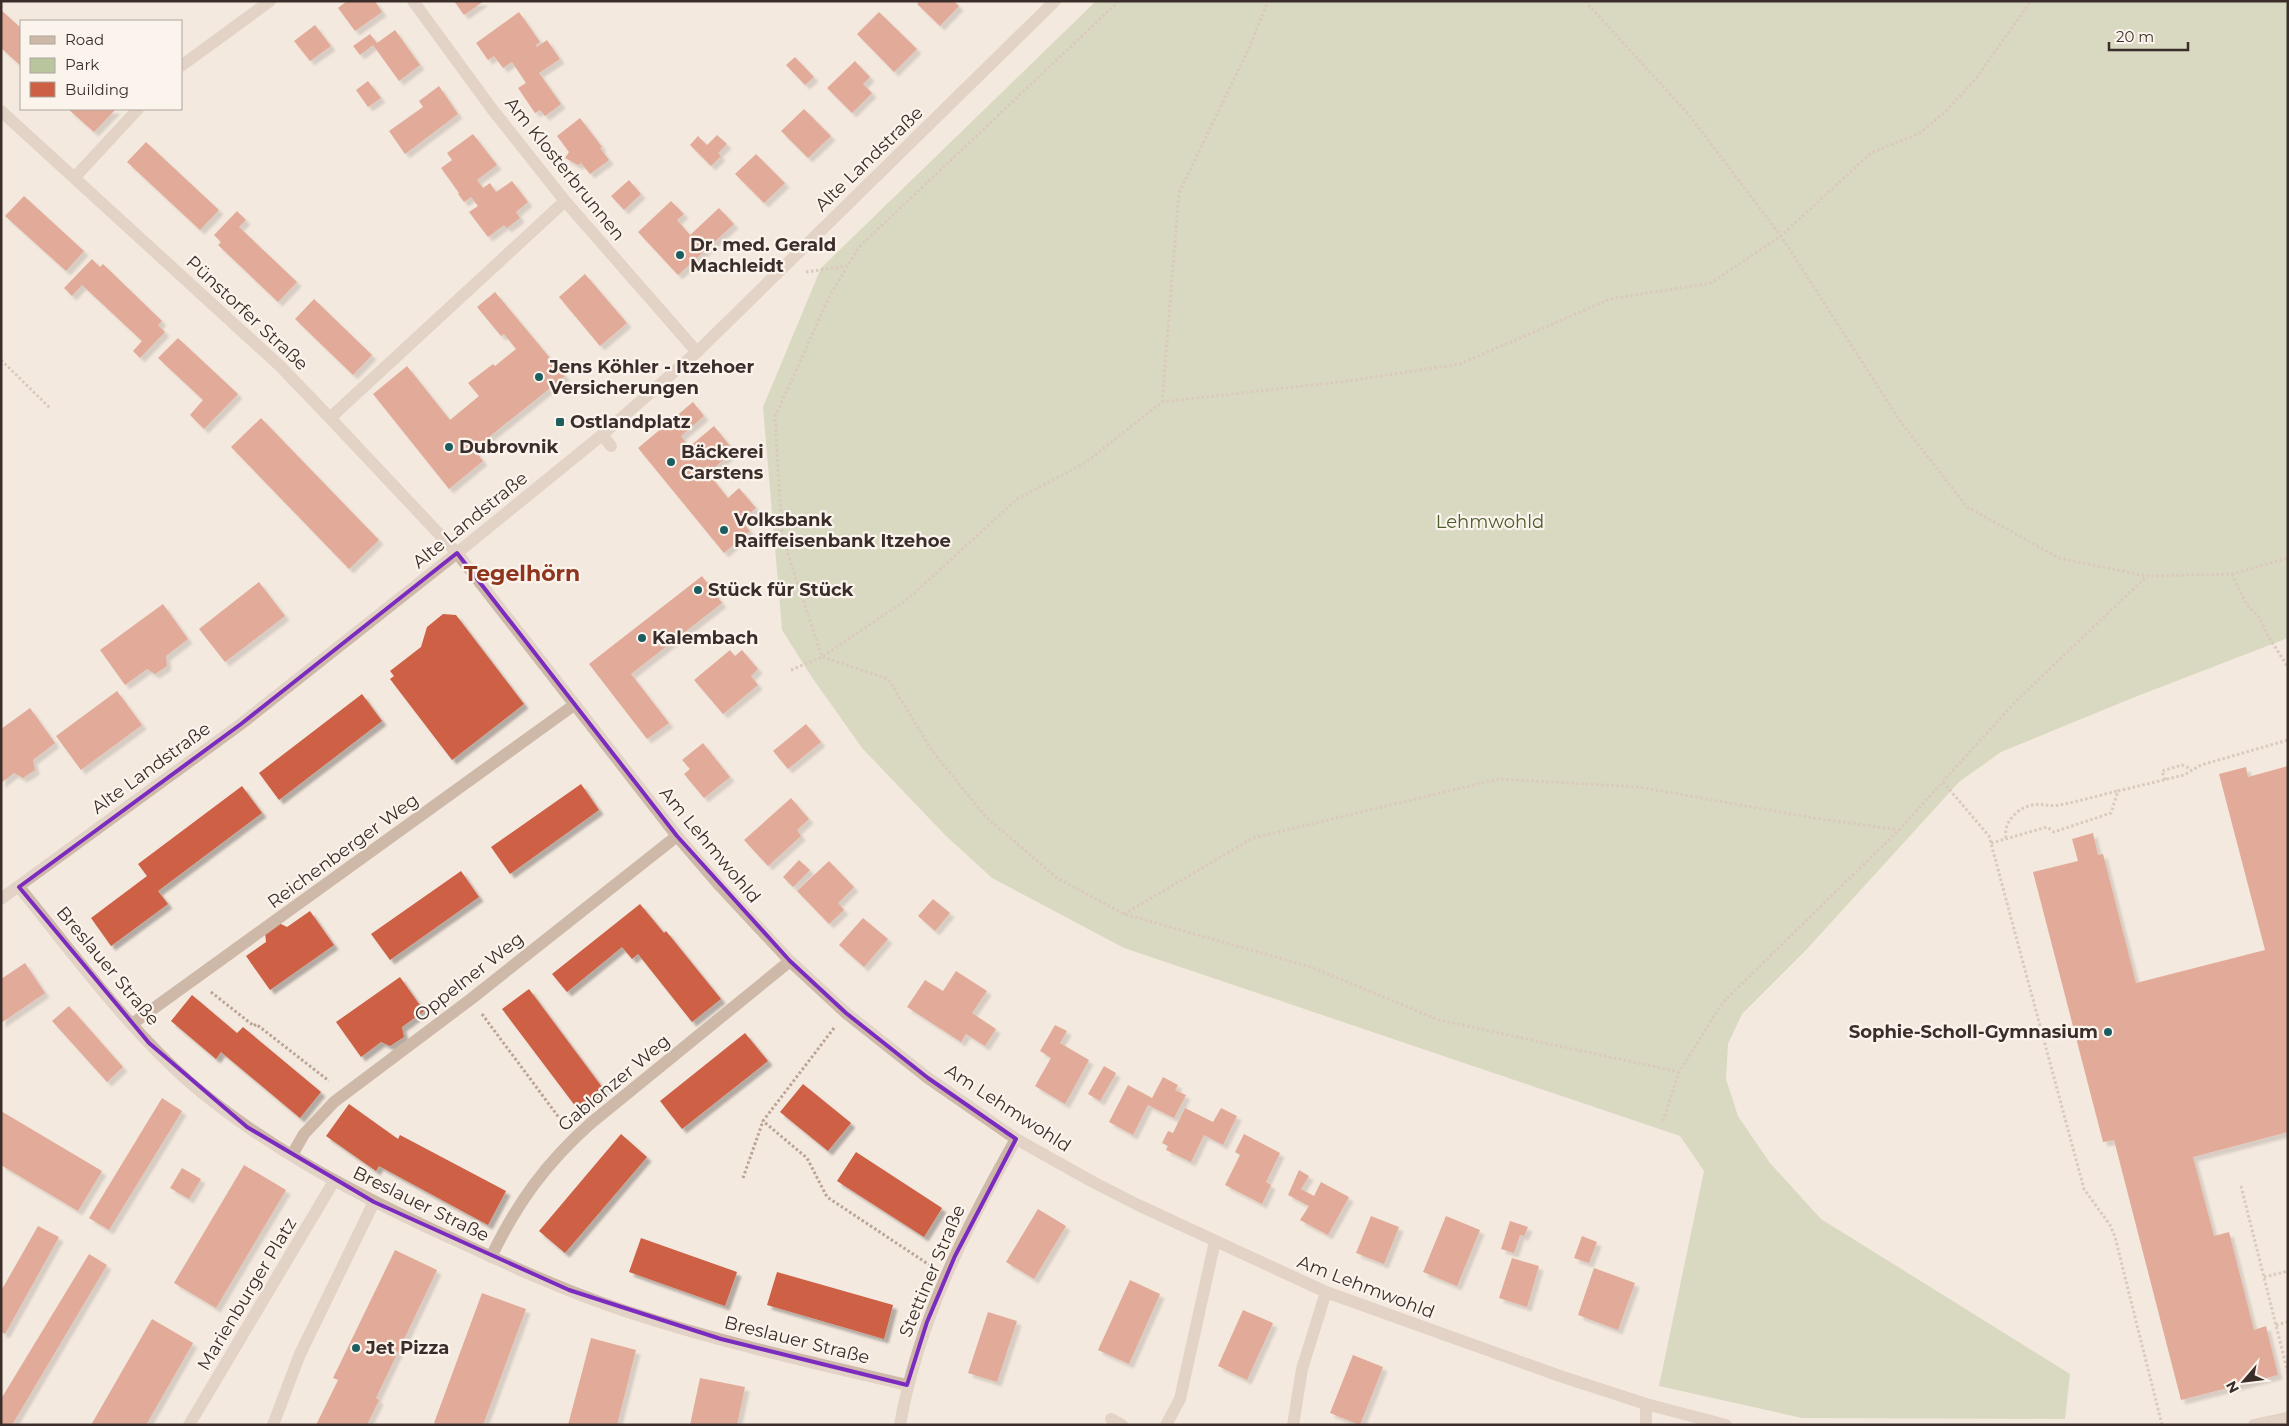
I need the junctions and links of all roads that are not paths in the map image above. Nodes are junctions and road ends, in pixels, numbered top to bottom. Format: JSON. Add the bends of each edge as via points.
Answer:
{"nodes":[{"id":1,"x":270,"y":1,"type":"edge"},
{"id":2,"x":413,"y":1,"type":"edge"},
{"id":3,"x":1055,"y":1,"type":"edge"},
{"id":4,"x":182,"y":65,"type":"edge"},
{"id":5,"x":137,"y":110,"type":"edge"},
{"id":6,"x":1,"y":111,"type":"edge"},
{"id":7,"x":75,"y":177,"type":"junction"},
{"id":8,"x":565,"y":201,"type":"junction"},
{"id":9,"x":697,"y":352,"type":"junction"},
{"id":10,"x":330,"y":418,"type":"junction"},
{"id":11,"x":602,"y":435,"type":"junction"},
{"id":12,"x":611,"y":446,"type":"dead end"},
{"id":13,"x":458,"y":553,"type":"junction"},
{"id":14,"x":574,"y":705,"type":"junction"},
{"id":15,"x":677,"y":836,"type":"junction"},
{"id":16,"x":19,"y":887,"type":"junction"},
{"id":17,"x":1,"y":899,"type":"edge"},
{"id":18,"x":790,"y":961,"type":"junction"},
{"id":19,"x":132,"y":1024,"type":"junction"},
{"id":20,"x":1016,"y":1139,"type":"junction"},
{"id":21,"x":292,"y":1155,"type":"junction"},
{"id":22,"x":334,"y":1181,"type":"junction"},
{"id":23,"x":374,"y":1202,"type":"junction"},
{"id":24,"x":1215,"y":1241,"type":"junction"},
{"id":25,"x":491,"y":1257,"type":"junction"},
{"id":26,"x":1326,"y":1292,"type":"junction"},
{"id":27,"x":907,"y":1385,"type":"junction"},
{"id":28,"x":1646,"y":1404,"type":"junction"},
{"id":29,"x":2288,"y":1418,"type":"edge"},
{"id":30,"x":189,"y":1425,"type":"edge"},
{"id":31,"x":273,"y":1425,"type":"edge"},
{"id":32,"x":900,"y":1425,"type":"edge"},
{"id":33,"x":1166,"y":1425,"type":"edge"},
{"id":34,"x":1293,"y":1425,"type":"edge"},
{"id":35,"x":1646,"y":1425,"type":"edge"},
{"id":36,"x":1726,"y":1425,"type":"edge"},
{"id":37,"x":2254,"y":1425,"type":"edge"}],
"edges":[{"from":1,"to":4,"type":"street"},
{"from":2,"to":8,"type":"street","name":"Am Klosterbrunnen"},
{"from":3,"to":9,"type":"street","name":"Alte Landstraße"},
{"from":5,"to":7,"type":"street"},
{"from":6,"to":7,"type":"street","name":"Pünstorfer Straße"},
{"from":7,"to":10,"type":"street","name":"Pünstorfer Straße","via":[[280,366]]},
{"from":8,"to":9,"type":"street","name":"Am Klosterbrunnen"},
{"from":8,"to":10,"type":"street"},
{"from":9,"to":11,"type":"street","name":"Alte Landstraße"},
{"from":10,"to":13,"type":"street","name":"Pünstorfer Straße"},
{"from":11,"to":12,"type":"street"},
{"from":11,"to":13,"type":"street","name":"Alte Landstraße"},
{"from":13,"to":14,"type":"street","name":"Am Lehmwohld"},
{"from":13,"to":16,"type":"street","name":"Alte Landstraße","via":[[242,724]]},
{"from":14,"to":15,"type":"street","name":"Am Lehmwohld"},
{"from":14,"to":19,"type":"street","name":"Reichenberger Weg"},
{"from":15,"to":18,"type":"street","name":"Am Lehmwohld"},
{"from":15,"to":21,"type":"street","name":"Oppelner Weg","via":[[471,999],[338,1098],[304,1134]]},
{"from":16,"to":17,"type":"street","name":"Alte Landstraße"},
{"from":16,"to":19,"type":"street","name":"Breslauer Straße"},
{"from":18,"to":20,"type":"street","name":"Am Lehmwohld","via":[[846,1013],[928,1078]]},
{"from":18,"to":25,"type":"street","name":"Gablonzer Weg","via":[[574,1138],[524,1196]]},
{"from":19,"to":21,"type":"street","name":"Breslauer Straße","via":[[218,1105]]},
{"from":20,"to":24,"type":"street","name":"Am Lehmwohld","via":[[1138,1205]]},
{"from":20,"to":27,"type":"street","name":"Stettiner Straße","via":[[969,1224],[927,1322]]},
{"from":21,"to":22,"type":"street","name":"Breslauer Straße"},
{"from":22,"to":23,"type":"street","name":"Breslauer Straße"},
{"from":22,"to":30,"type":"street","name":"Marienburger Platz"},
{"from":23,"to":25,"type":"street","name":"Breslauer Straße"},
{"from":23,"to":31,"type":"street","via":[[300,1354]]},
{"from":24,"to":26,"type":"street","name":"Am Lehmwohld"},
{"from":24,"to":33,"type":"street","via":[[1180,1399]]},
{"from":25,"to":27,"type":"street","name":"Breslauer Straße","via":[[627,1312]]},
{"from":26,"to":28,"type":"street","name":"Am Lehmwohld"},
{"from":26,"to":34,"type":"street","via":[[1302,1369]]},
{"from":27,"to":32,"type":"street","name":"Stettiner Straße"},
{"from":28,"to":35,"type":"street"},
{"from":28,"to":36,"type":"street","name":"Am Lehmwohld"},
{"from":29,"to":37,"type":"street"}]}
